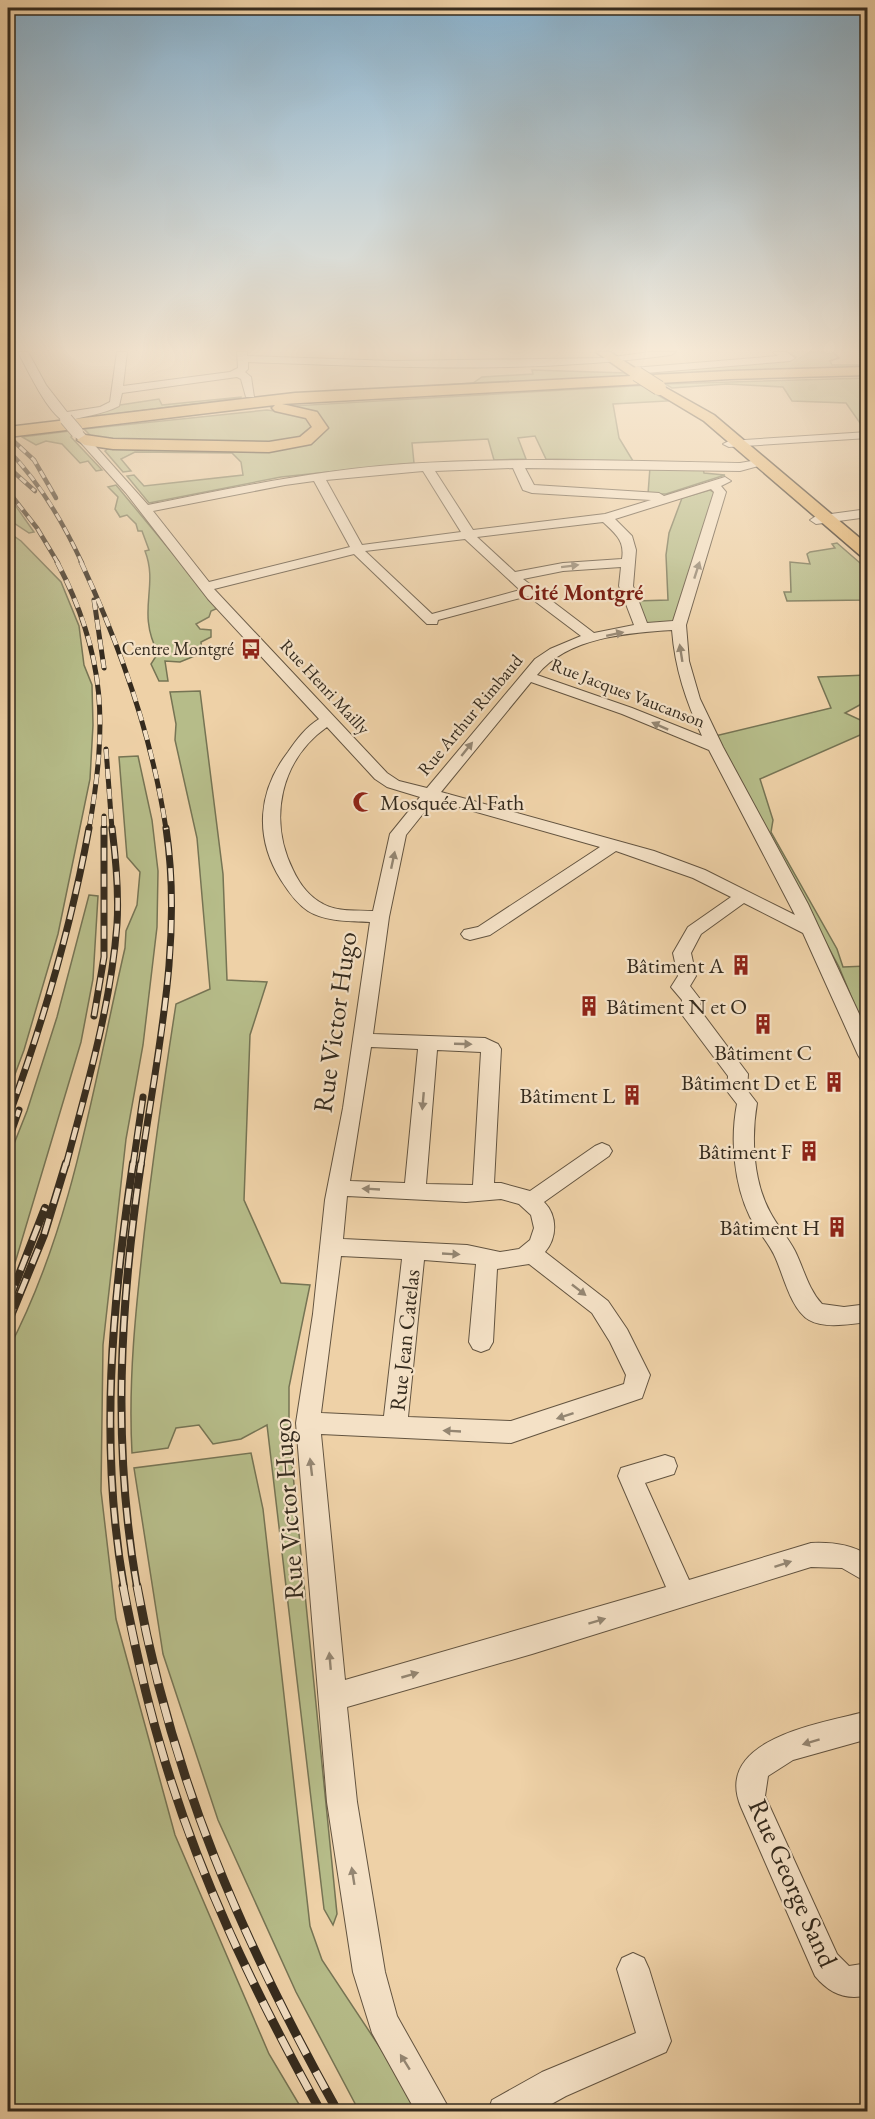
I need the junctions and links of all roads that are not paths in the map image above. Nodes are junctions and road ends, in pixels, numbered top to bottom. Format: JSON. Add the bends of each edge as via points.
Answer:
{"nodes":[{"id":1,"x":95,"y":451,"type":"edge"},
{"id":2,"x":740,"y":451,"type":"edge"},
{"id":3,"x":517,"y":463,"type":"junction"},
{"id":4,"x":752,"y":465,"type":"junction"},
{"id":5,"x":427,"y":467,"type":"junction"},
{"id":6,"x":318,"y":477,"type":"junction"},
{"id":7,"x":712,"y":484,"type":"junction"},
{"id":8,"x":664,"y":499,"type":"junction"},
{"id":9,"x":146,"y":509,"type":"junction"},
{"id":10,"x":867,"y":513,"type":"edge"},
{"id":11,"x":606,"y":518,"type":"junction"},
{"id":12,"x":821,"y":519,"type":"junction"},
{"id":13,"x":471,"y":535,"type":"junction"},
{"id":14,"x":356,"y":549,"type":"junction"},
{"id":15,"x":867,"y":554,"type":"edge"},
{"id":16,"x":628,"y":563,"type":"junction"},
{"id":17,"x":867,"y":563,"type":"edge"},
{"id":18,"x":512,"y":577,"type":"junction"},
{"id":19,"x":206,"y":586,"type":"junction"},
{"id":20,"x":531,"y":591,"type":"junction"},
{"id":21,"x":679,"y":625,"type":"junction"},
{"id":22,"x":643,"y":627,"type":"junction"},
{"id":23,"x":592,"y":638,"type":"junction"},
{"id":24,"x":527,"y":676,"type":"junction"},
{"id":25,"x":329,"y":720,"type":"junction"},
{"id":26,"x":715,"y":747,"type":"junction"},
{"id":27,"x":429,"y":794,"type":"junction"},
{"id":28,"x":616,"y":844,"type":"junction"},
{"id":29,"x":743,"y":896,"type":"junction"},
{"id":30,"x":799,"y":904,"type":"junction"},
{"id":31,"x":771,"y":911,"type":"junction"},
{"id":32,"x":380,"y":917,"type":"junction"},
{"id":33,"x":811,"y":930,"type":"junction"},
{"id":34,"x":470,"y":934,"type":"dead end"},
{"id":35,"x":363,"y":1040,"type":"junction"},
{"id":36,"x":428,"y":1043,"type":"junction"},
{"id":37,"x":867,"y":1055,"type":"edge"},
{"id":38,"x":602,"y":1151,"type":"dead end"},
{"id":39,"x":340,"y":1188,"type":"junction"},
{"id":40,"x":483,"y":1190,"type":"junction"},
{"id":41,"x":415,"y":1191,"type":"junction"},
{"id":42,"x":532,"y":1200,"type":"junction"},
{"id":43,"x":330,"y":1247,"type":"junction"},
{"id":44,"x":414,"y":1252,"type":"junction"},
{"id":45,"x":532,"y":1254,"type":"junction"},
{"id":46,"x":487,"y":1261,"type":"junction"},
{"id":47,"x":867,"y":1313,"type":"edge"},
{"id":48,"x":480,"y":1342,"type":"dead end"},
{"id":49,"x":308,"y":1423,"type":"junction"},
{"id":50,"x":395,"y":1427,"type":"junction"},
{"id":51,"x":665,"y":1466,"type":"dead end"},
{"id":52,"x":867,"y":1571,"type":"edge"},
{"id":53,"x":682,"y":1593,"type":"junction"},
{"id":54,"x":333,"y":1697,"type":"junction"},
{"id":55,"x":867,"y":1725,"type":"edge"},
{"id":56,"x":633,"y":1969,"type":"dead end"},
{"id":57,"x":867,"y":1979,"type":"edge"},
{"id":58,"x":435,"y":2112,"type":"edge"},
{"id":59,"x":504,"y":2112,"type":"edge"}],
"edges":[{"from":1,"to":9,"type":"street","name":"Rue Henri Mailly"},
{"from":2,"to":4,"type":"main road"},
{"from":3,"to":4,"type":"street"},
{"from":3,"to":5,"type":"street"},
{"from":3,"to":8,"type":"street","via":[[527,486],[539,491]]},
{"from":4,"to":7,"type":"street","via":[[730,479]]},
{"from":4,"to":12,"type":"main road"},
{"from":5,"to":6,"type":"street"},
{"from":5,"to":13,"type":"street"},
{"from":6,"to":9,"type":"street"},
{"from":6,"to":14,"type":"street","via":[[352,534]]},
{"from":7,"to":8,"type":"street"},
{"from":21,"to":7,"type":"street","one_way":true,"via":[[720,492]]},
{"from":8,"to":11,"type":"street"},
{"from":9,"to":19,"type":"street","name":"Rue Henri Mailly"},
{"from":10,"to":12,"type":"street"},
{"from":11,"to":13,"type":"street"},
{"from":11,"to":16,"type":"street","via":[[626,537]]},
{"from":12,"to":15,"type":"main road"},
{"from":12,"to":17,"type":"main road"},
{"from":13,"to":14,"type":"street"},
{"from":13,"to":18,"type":"street"},
{"from":14,"to":19,"type":"street"},
{"from":14,"to":20,"type":"street","via":[[432,619]]},
{"from":18,"to":16,"type":"street","one_way":true,"via":[[563,567]]},
{"from":16,"to":22,"type":"street","via":[[626,586],[636,618]]},
{"from":18,"to":20,"type":"street"},
{"from":19,"to":25,"type":"street","name":"Rue Henri Mailly"},
{"from":20,"to":23,"type":"street"},
{"from":21,"to":22,"type":"street","name":"Rue Arthur Rimbaud"},
{"from":26,"to":21,"type":"street","one_way":true,"via":[[693,699],[682,662]]},
{"from":23,"to":22,"type":"street","name":"Rue Arthur Rimbaud","one_way":true},
{"from":23,"to":24,"type":"street","name":"Rue Arthur Rimbaud","via":[[549,654]]},
{"from":26,"to":24,"type":"street","name":"Rue Jacques Vaucanson","one_way":true},
{"from":27,"to":24,"type":"street","name":"Rue Arthur Rimbaud","one_way":true},
{"from":25,"to":27,"type":"street","name":"Rue Henri Mailly","via":[[381,776],[393,784]]},
{"from":25,"to":32,"type":"street","via":[[317,725],[277,778],[270,802],[270,830],[278,859],[295,889],[320,910]]},
{"from":26,"to":30,"type":"street"},
{"from":27,"to":28,"type":"street","name":"Rue Henri Mailly"},
{"from":32,"to":27,"type":"street","name":"Rue Victor Hugo","one_way":true,"via":[[398,834]]},
{"from":28,"to":29,"type":"street","name":"Rue Henri Mailly","via":[[699,874]]},
{"from":28,"to":34,"type":"street","via":[[484,931]]},
{"from":29,"to":31,"type":"street","name":"Rue Henri Mailly"},
{"from":29,"to":47,"type":"street","via":[[694,932],[682,953],[687,976],[680,987],[691,999],[690,1012],[701,1021],[726,1064],[738,1074],[737,1091],[747,1103],[743,1117],[751,1195],[785,1253],[803,1301],[816,1313]]},
{"from":30,"to":31,"type":"street"},
{"from":30,"to":33,"type":"street"},
{"from":31,"to":33,"type":"street","name":"Rue Henri Mailly"},
{"from":32,"to":35,"type":"street","name":"Rue Victor Hugo"},
{"from":33,"to":37,"type":"street"},
{"from":35,"to":36,"type":"street"},
{"from":35,"to":39,"type":"street","name":"Rue Victor Hugo"},
{"from":36,"to":40,"type":"street","one_way":true,"via":[[485,1045],[491,1050]]},
{"from":36,"to":41,"type":"street","one_way":true},
{"from":38,"to":42,"type":"street"},
{"from":41,"to":39,"type":"street","one_way":true},
{"from":39,"to":43,"type":"street","name":"Rue Victor Hugo"},
{"from":40,"to":41,"type":"street","via":[[466,1194]]},
{"from":40,"to":42,"type":"street","via":[[511,1191]]},
{"from":42,"to":45,"type":"street","via":[[546,1221],[545,1237]]},
{"from":43,"to":44,"type":"street"},
{"from":43,"to":49,"type":"street","name":"Rue Victor Hugo"},
{"from":44,"to":46,"type":"street","one_way":true,"via":[[467,1254]]},
{"from":44,"to":50,"type":"street","name":"Rue Jean Catelas"},
{"from":45,"to":46,"type":"street","via":[[505,1262]]},
{"from":45,"to":50,"type":"street","one_way":true,"via":[[600,1307],[638,1375],[634,1391],[511,1431]]},
{"from":46,"to":48,"type":"street"},
{"from":49,"to":50,"type":"street"},
{"from":54,"to":49,"type":"street","name":"Rue Victor Hugo","one_way":true},
{"from":51,"to":53,"type":"street","via":[[630,1476]]},
{"from":53,"to":52,"type":"street","one_way":true,"via":[[712,1588],[811,1555],[846,1556],[857,1560]]},
{"from":54,"to":53,"type":"street","one_way":true,"via":[[532,1641]]},
{"from":58,"to":54,"type":"street","name":"Rue Victor Hugo","one_way":true,"via":[[397,2049],[375,2000],[342,1802]]},
{"from":55,"to":57,"type":"street","name":"Rue George Sand","one_way":true,"via":[[779,1752],[759,1765],[751,1780],[751,1797],[826,1965],[837,1979],[848,1984]]},
{"from":56,"to":59,"type":"street","via":[[655,2041],[554,2084]]}]}
